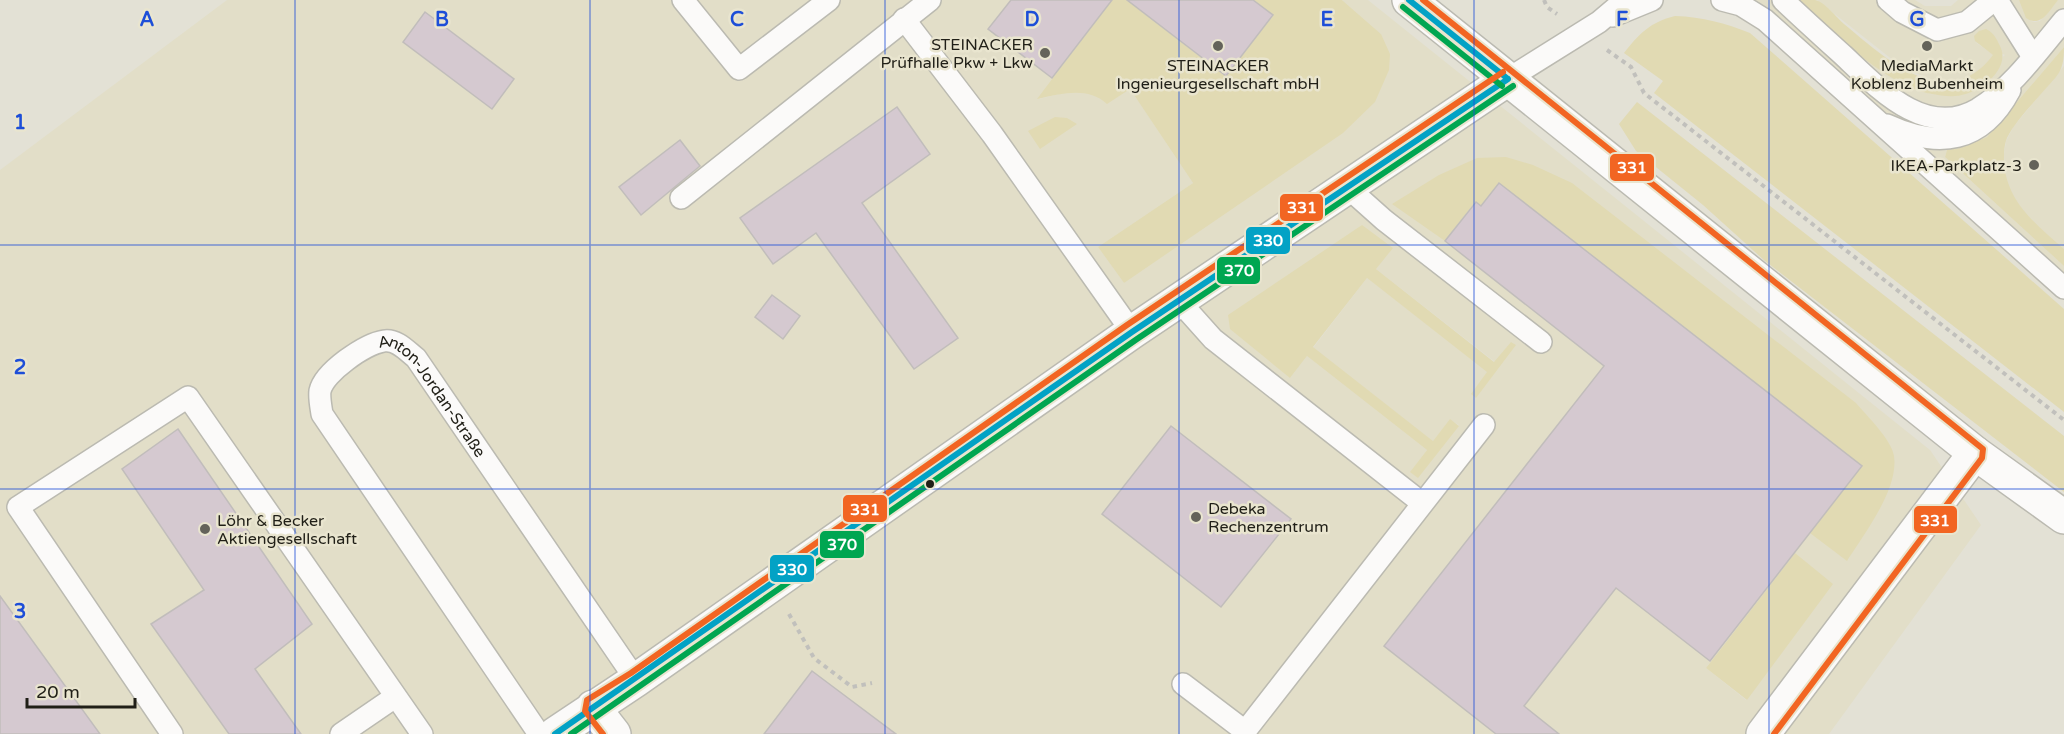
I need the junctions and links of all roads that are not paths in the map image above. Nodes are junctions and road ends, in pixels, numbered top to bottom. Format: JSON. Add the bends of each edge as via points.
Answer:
{"nodes":[{"id":1,"x":683,"y":0,"type":"edge"},
{"id":2,"x":829,"y":0,"type":"edge"},
{"id":3,"x":930,"y":0,"type":"edge"},
{"id":4,"x":1409,"y":0,"type":"edge"},
{"id":5,"x":1625,"y":0,"type":"edge"},
{"id":6,"x":1652,"y":0,"type":"edge"},
{"id":7,"x":1722,"y":0,"type":"edge"},
{"id":8,"x":1783,"y":0,"type":"edge"},
{"id":9,"x":1888,"y":0,"type":"edge"},
{"id":10,"x":1996,"y":0,"type":"edge"},
{"id":11,"x":904,"y":19,"type":"junction"},
{"id":12,"x":2064,"y":20,"type":"edge"},
{"id":13,"x":1591,"y":27,"type":"junction"},
{"id":14,"x":2033,"y":57,"type":"junction"},
{"id":15,"x":2017,"y":76,"type":"junction"},
{"id":16,"x":1508,"y":80,"type":"junction"},
{"id":17,"x":1872,"y":118,"type":"junction"},
{"id":18,"x":1347,"y":188,"type":"junction"},
{"id":19,"x":681,"y":198,"type":"dead end"},
{"id":20,"x":2064,"y":288,"type":"edge"},
{"id":21,"x":1179,"y":301,"type":"junction"},
{"id":22,"x":1132,"y":332,"type":"junction"},
{"id":23,"x":1541,"y":342,"type":"dead end"},
{"id":24,"x":1484,"y":425,"type":"dead end"},
{"id":25,"x":1976,"y":453,"type":"junction"},
{"id":26,"x":1422,"y":503,"type":"junction"},
{"id":27,"x":2064,"y":517,"type":"edge"},
{"id":28,"x":636,"y":680,"type":"junction"},
{"id":29,"x":1184,"y":684,"type":"dead end"},
{"id":30,"x":394,"y":697,"type":"junction"},
{"id":31,"x":593,"y":707,"type":"junction"},
{"id":32,"x":1244,"y":733,"type":"edge"},
{"id":33,"x":172,"y":734,"type":"edge"},
{"id":34,"x":341,"y":734,"type":"edge"},
{"id":35,"x":422,"y":734,"type":"edge"},
{"id":36,"x":539,"y":734,"type":"edge"},
{"id":37,"x":555,"y":734,"type":"edge"},
{"id":38,"x":614,"y":734,"type":"edge"},
{"id":39,"x":1763,"y":734,"type":"edge"}],
"edges":[{"from":1,"to":2,"type":"lane","via":[[739,69]]},
{"from":3,"to":11,"type":"lane"},
{"from":4,"to":16,"type":"street"},
{"from":5,"to":13,"type":"lane"},
{"from":6,"to":13,"type":"lane"},
{"from":7,"to":17,"type":"lane","via":[[1741,5],[1766,20]]},
{"from":8,"to":15,"type":"lane","via":[[1885,94],[1921,114],[1948,117],[1975,110]]},
{"from":9,"to":10,"type":"lane","via":[[1937,30],[1967,22]]},
{"from":10,"to":14,"type":"lane"},
{"from":11,"to":19,"type":"lane"},
{"from":11,"to":22,"type":"lane","via":[[992,134]]},
{"from":12,"to":14,"type":"lane"},
{"from":13,"to":16,"type":"lane"},
{"from":14,"to":15,"type":"lane"},
{"from":15,"to":17,"type":"lane","via":[[1995,115],[1959,137],[1931,139]]},
{"from":16,"to":18,"type":"street"},
{"from":16,"to":25,"type":"street"},
{"from":17,"to":20,"type":"lane"},
{"from":18,"to":21,"type":"street"},
{"from":18,"to":23,"type":"lane"},
{"from":21,"to":22,"type":"street"},
{"from":21,"to":26,"type":"lane","via":[[1213,339]]},
{"from":22,"to":28,"type":"street"},
{"from":24,"to":26,"type":"lane"},
{"from":25,"to":27,"type":"street"},
{"from":25,"to":39,"type":"street"},
{"from":26,"to":32,"type":"lane"},
{"from":28,"to":31,"type":"street"},
{"from":28,"to":36,"type":"lane","name":"Anton-Jordan-Straße","via":[[416,358],[401,345],[385,340],[363,350],[326,375],[320,392],[322,414]]},
{"from":29,"to":32,"type":"lane"},
{"from":30,"to":33,"type":"lane","via":[[188,397],[18,507]]},
{"from":30,"to":34,"type":"lane"},
{"from":30,"to":35,"type":"lane"},
{"from":31,"to":37,"type":"street"},
{"from":31,"to":38,"type":"street"}]}
